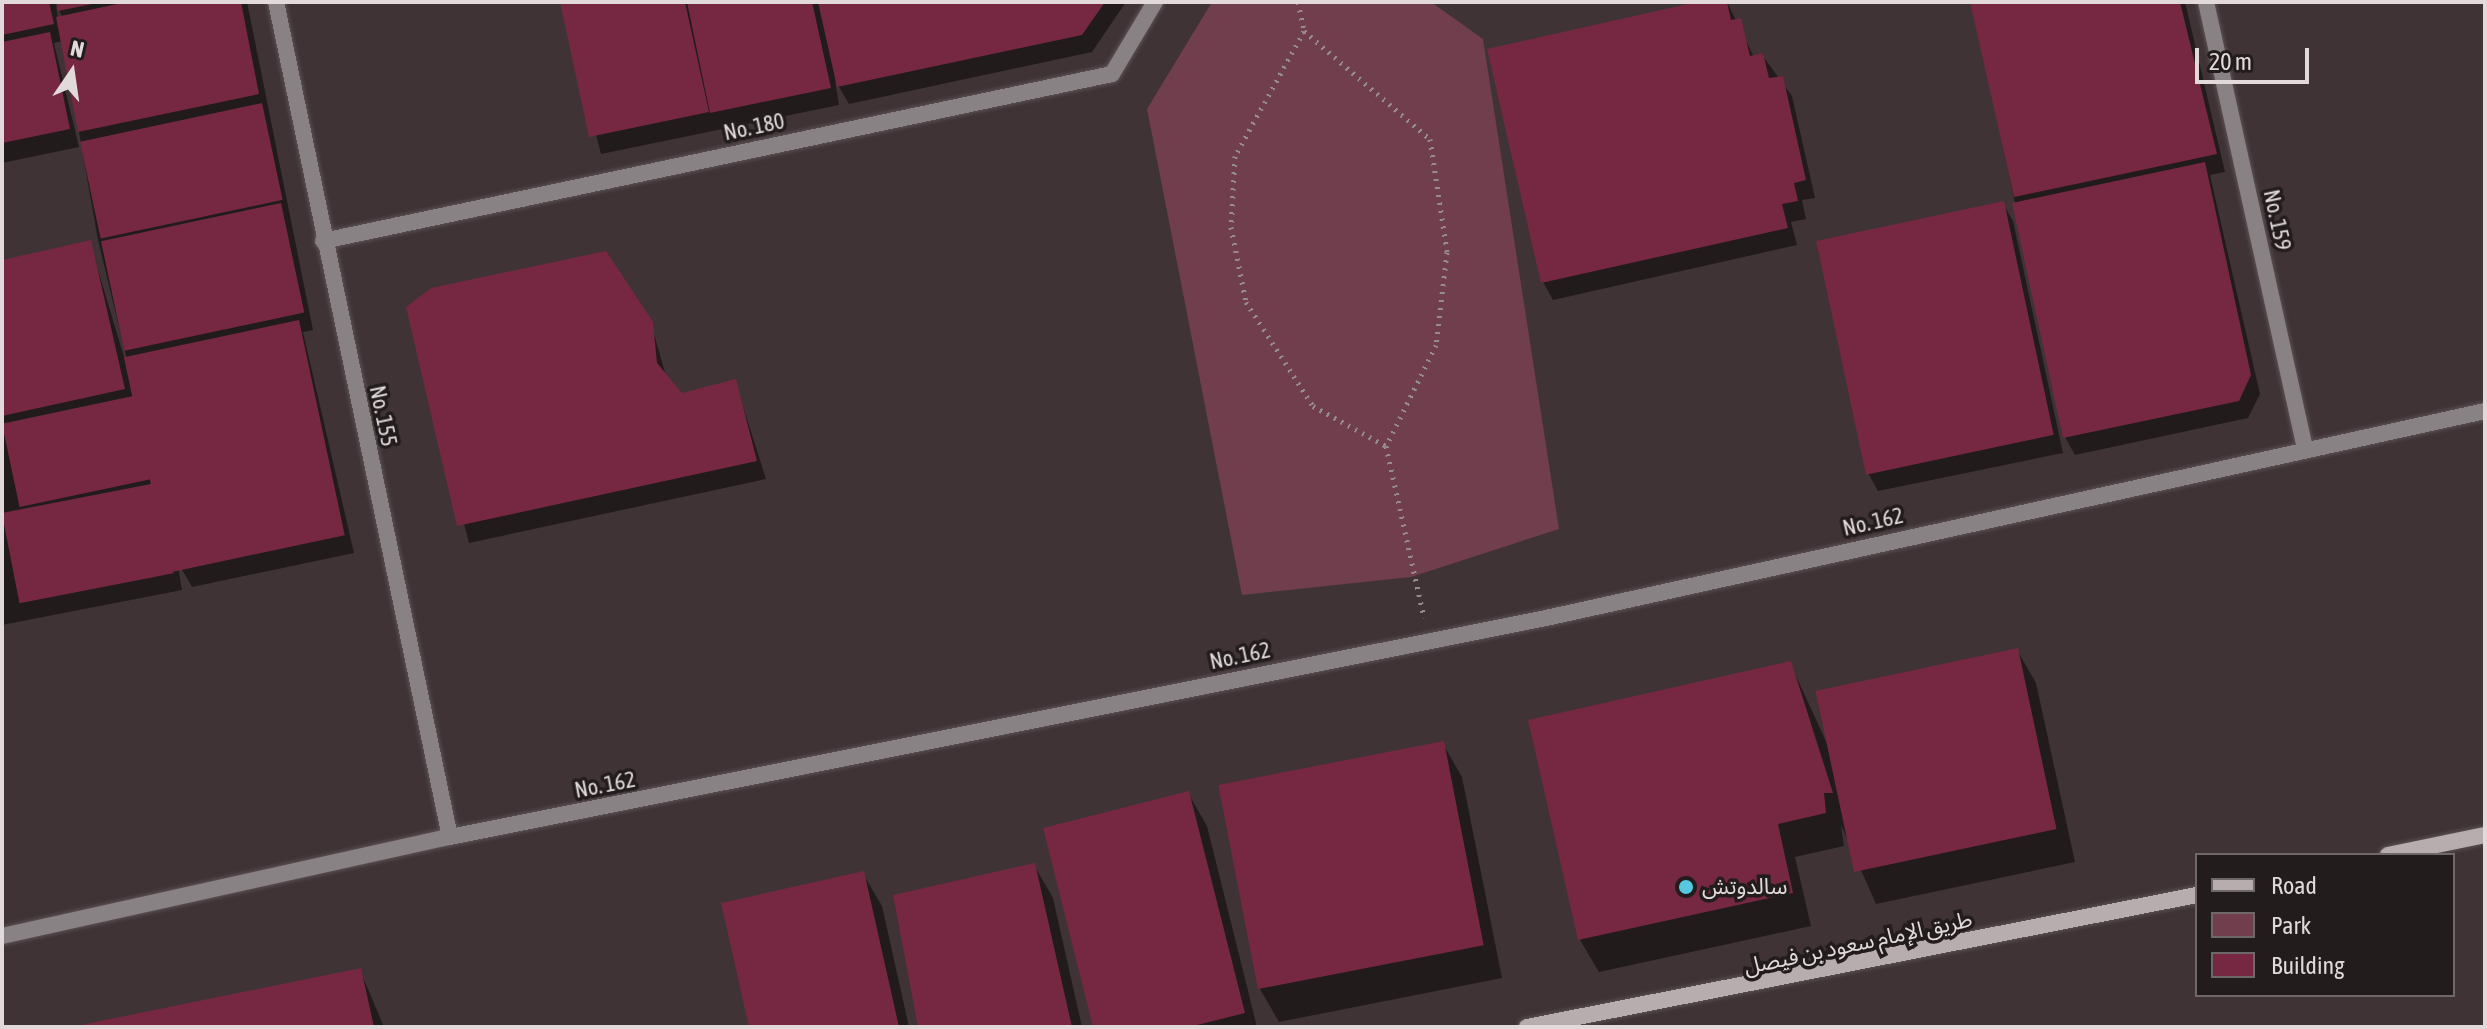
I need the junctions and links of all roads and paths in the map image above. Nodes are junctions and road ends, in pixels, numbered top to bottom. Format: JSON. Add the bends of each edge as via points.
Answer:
{"nodes":[{"id":1,"x":276,"y":2,"type":"edge"},
{"id":2,"x":1155,"y":2,"type":"edge"},
{"id":3,"x":1298,"y":2,"type":"edge"},
{"id":4,"x":2206,"y":2,"type":"edge"},
{"id":5,"x":1304,"y":31,"type":"junction"},
{"id":6,"x":323,"y":241,"type":"junction"},
{"id":7,"x":2485,"y":411,"type":"edge"},
{"id":8,"x":1386,"y":446,"type":"junction"},
{"id":9,"x":2305,"y":447,"type":"junction"},
{"id":10,"x":1430,"y":640,"type":"junction"},
{"id":11,"x":2485,"y":835,"type":"edge"},
{"id":12,"x":450,"y":837,"type":"junction"},
{"id":13,"x":2398,"y":853,"type":"edge"},
{"id":14,"x":2195,"y":895,"type":"edge"},
{"id":15,"x":2,"y":936,"type":"edge"},
{"id":16,"x":1527,"y":1027,"type":"edge"}],
"edges":[{"from":1,"to":6,"type":"street","name":"No. 155"},
{"from":2,"to":6,"type":"street","name":"No. 180","via":[[1112,74]]},
{"from":3,"to":5,"type":"path"},
{"from":4,"to":9,"type":"street","name":"No. 159"},
{"from":5,"to":8,"type":"path","via":[[1430,139],[1447,252],[1436,345]]},
{"from":5,"to":8,"type":"path","via":[[1235,156],[1231,227],[1246,302],[1313,406]]},
{"from":6,"to":12,"type":"street","name":"No. 155"},
{"from":7,"to":9,"type":"street","name":"No. 162"},
{"from":8,"to":10,"type":"path"},
{"from":9,"to":10,"type":"street","name":"No. 162"},
{"from":10,"to":12,"type":"street","name":"No. 162"},
{"from":11,"to":13,"type":"main road"},
{"from":12,"to":15,"type":"street","name":"No. 162"},
{"from":14,"to":16,"type":"main road","name":"طريق الإمام سعود بن فيصل"}]}
